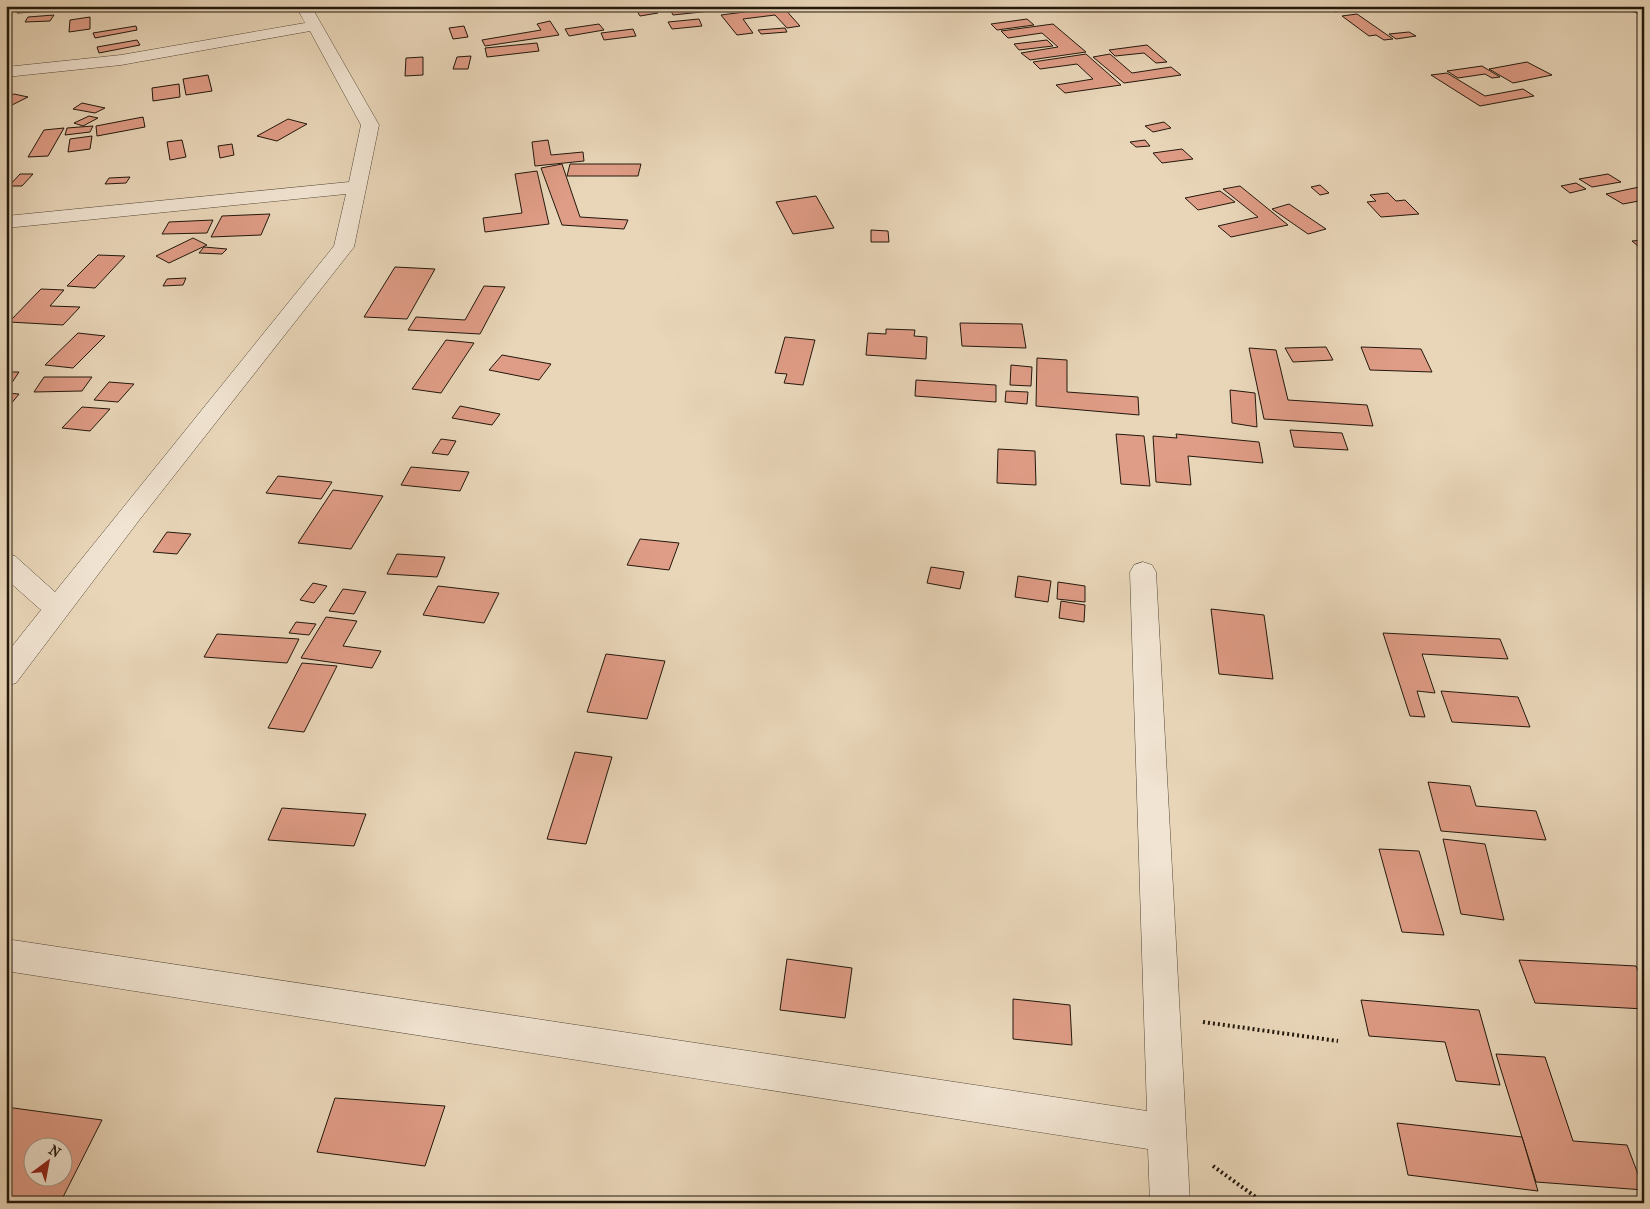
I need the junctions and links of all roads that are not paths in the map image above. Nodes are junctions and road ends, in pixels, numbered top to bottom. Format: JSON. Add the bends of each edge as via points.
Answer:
{"nodes":[{"id":1,"x":302,"y":6,"type":"edge"},
{"id":2,"x":314,"y":26,"type":"junction"},
{"id":3,"x":6,"y":72,"type":"edge"},
{"id":4,"x":356,"y":187,"type":"junction"},
{"id":5,"x":6,"y":222,"type":"edge"},
{"id":6,"x":6,"y":563,"type":"edge"},
{"id":7,"x":1143,"y":572,"type":"dead end"},
{"id":8,"x":57,"y":609,"type":"junction"},
{"id":9,"x":6,"y":676,"type":"edge"},
{"id":10,"x":6,"y":954,"type":"edge"},
{"id":11,"x":1167,"y":1133,"type":"junction"},
{"id":12,"x":1170,"y":1203,"type":"edge"}],
"edges":[{"from":1,"to":2,"type":"street"},
{"from":2,"to":3,"type":"street","via":[[121,60]]},
{"from":2,"to":4,"type":"street","via":[[370,125]]},
{"from":4,"to":5,"type":"street"},
{"from":4,"to":8,"type":"street","via":[[344,247]]},
{"from":6,"to":8,"type":"street"},
{"from":7,"to":11,"type":"street"},
{"from":8,"to":9,"type":"street"},
{"from":10,"to":11,"type":"street"},
{"from":11,"to":12,"type":"street"}]}
